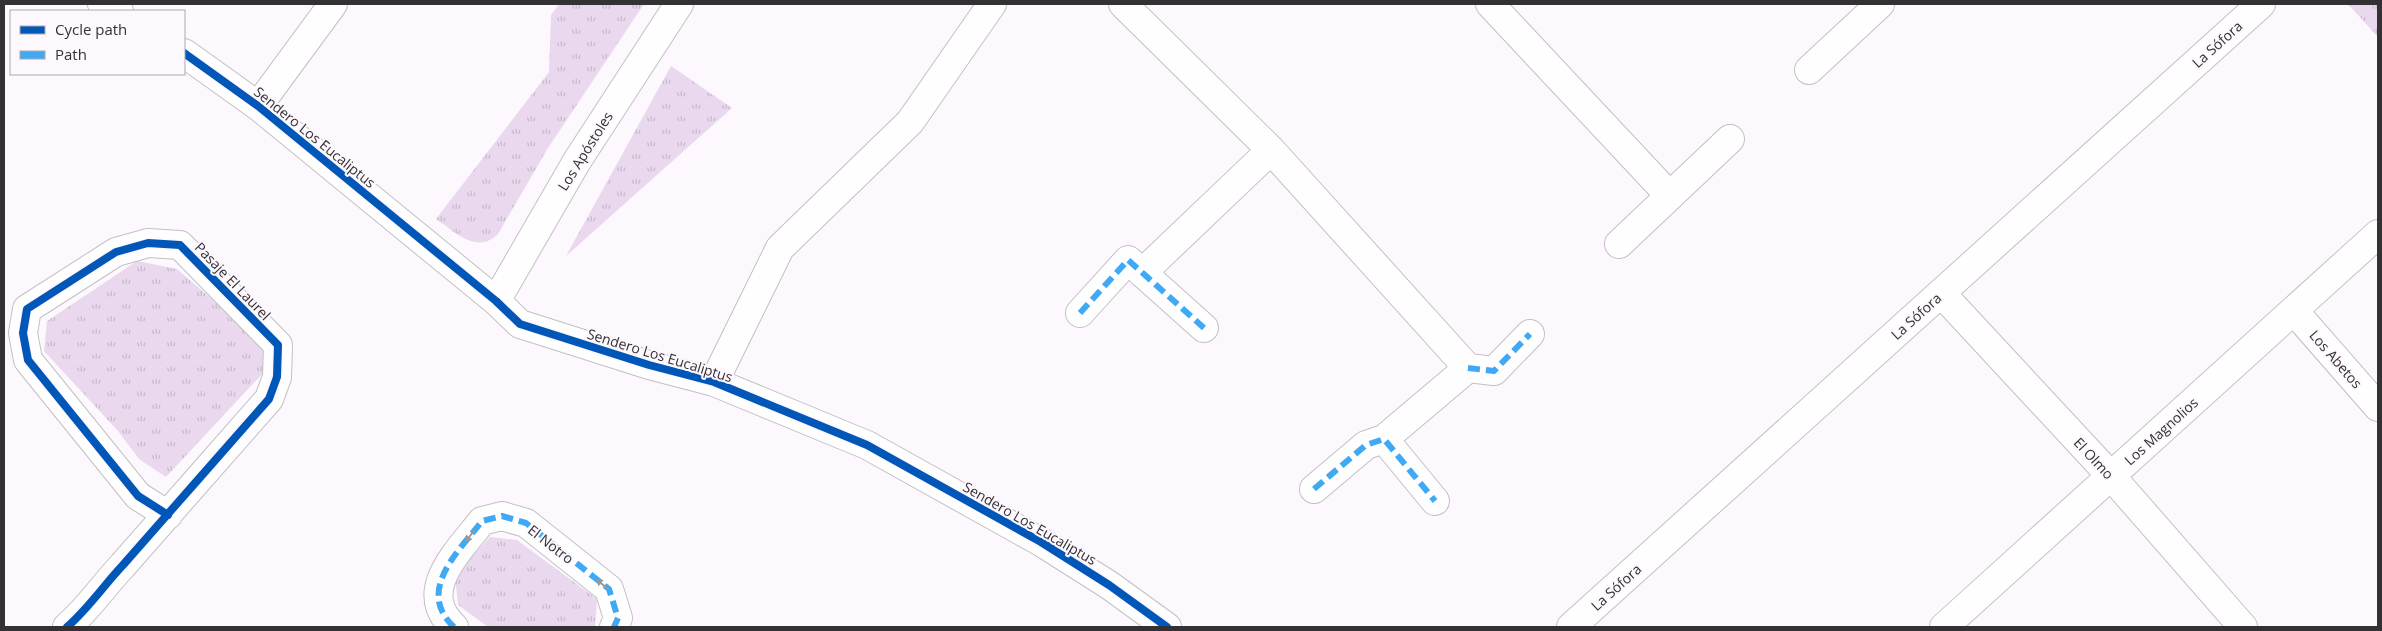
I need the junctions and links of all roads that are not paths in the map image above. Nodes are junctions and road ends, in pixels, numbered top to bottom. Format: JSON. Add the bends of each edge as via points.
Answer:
{"nodes":[{"id":1,"x":102,"y":4,"type":"edge"},
{"id":2,"x":333,"y":4,"type":"edge"},
{"id":3,"x":679,"y":4,"type":"edge"},
{"id":4,"x":992,"y":4,"type":"edge"},
{"id":5,"x":1123,"y":4,"type":"edge"},
{"id":6,"x":1490,"y":4,"type":"edge"},
{"id":7,"x":2261,"y":4,"type":"edge"},
{"id":8,"x":1875,"y":5,"type":"edge"},
{"id":9,"x":117,"y":10,"type":"edge"},
{"id":10,"x":185,"y":53,"type":"edge"},
{"id":11,"x":1809,"y":70,"type":"dead end"},
{"id":12,"x":258,"y":106,"type":"junction"},
{"id":13,"x":1730,"y":139,"type":"dead end"},
{"id":14,"x":1272,"y":150,"type":"junction"},
{"id":15,"x":1670,"y":196,"type":"junction"},
{"id":16,"x":2378,"y":234,"type":"edge"},
{"id":17,"x":1619,"y":244,"type":"dead end"},
{"id":18,"x":1142,"y":273,"type":"junction"},
{"id":19,"x":1941,"y":293,"type":"junction"},
{"id":20,"x":496,"y":301,"type":"junction"},
{"id":21,"x":2294,"y":311,"type":"junction"},
{"id":22,"x":1080,"y":313,"type":"dead end"},
{"id":23,"x":1204,"y":328,"type":"dead end"},
{"id":24,"x":1530,"y":334,"type":"dead end"},
{"id":25,"x":1468,"y":368,"type":"junction"},
{"id":26,"x":714,"y":382,"type":"junction"},
{"id":27,"x":2378,"y":406,"type":"edge"},
{"id":28,"x":1384,"y":439,"type":"junction"},
{"id":29,"x":2111,"y":476,"type":"junction"},
{"id":30,"x":1314,"y":489,"type":"dead end"},
{"id":31,"x":1435,"y":501,"type":"dead end"},
{"id":32,"x":168,"y":514,"type":"junction"},
{"id":33,"x":76,"y":625,"type":"edge"},
{"id":34,"x":454,"y":627,"type":"edge"},
{"id":35,"x":614,"y":627,"type":"edge"},
{"id":36,"x":1167,"y":627,"type":"edge"},
{"id":37,"x":1572,"y":627,"type":"edge"},
{"id":38,"x":1944,"y":627,"type":"edge"},
{"id":39,"x":2243,"y":627,"type":"edge"}],
"edges":[{"from":1,"to":9,"type":"street"},
{"from":2,"to":12,"type":"street"},
{"from":3,"to":20,"type":"street","name":"Los Apóstoles","via":[[577,161]]},
{"from":4,"to":26,"type":"street","via":[[910,122],[780,248]]},
{"from":5,"to":14,"type":"street"},
{"from":6,"to":15,"type":"street"},
{"from":7,"to":19,"type":"street","name":"La Sófora"},
{"from":8,"to":11,"type":"street"},
{"from":10,"to":12,"type":"street","name":"Sendero Los Eucaliptus"},
{"from":12,"to":20,"type":"street","name":"Sendero Los Eucaliptus"},
{"from":13,"to":15,"type":"street"},
{"from":14,"to":18,"type":"street"},
{"from":14,"to":25,"type":"street"},
{"from":15,"to":17,"type":"street"},
{"from":16,"to":21,"type":"street","name":"Los Magnolios"},
{"from":18,"to":22,"type":"street","via":[[1128,260]]},
{"from":18,"to":23,"type":"street"},
{"from":19,"to":29,"type":"street","name":"El Olmo"},
{"from":19,"to":37,"type":"street","name":"La Sófora"},
{"from":20,"to":26,"type":"street","name":"Sendero Los Eucaliptus","via":[[520,324]]},
{"from":21,"to":27,"type":"street","name":"Los Abetos"},
{"from":21,"to":29,"type":"street","name":"Los Magnolios"},
{"from":24,"to":25,"type":"street","via":[[1494,371]]},
{"from":25,"to":28,"type":"street"},
{"from":26,"to":36,"type":"street","name":"Sendero Los Eucaliptus","via":[[867,444],[1041,542]]},
{"from":28,"to":30,"type":"street","via":[[1366,445]]},
{"from":28,"to":31,"type":"street"},
{"from":29,"to":38,"type":"street","name":"Los Magnolios"},
{"from":29,"to":39,"type":"street","name":"El Olmo"},
{"from":32,"to":32,"type":"street","name":"Pasaje El Laurel","via":[[269,399],[277,377],[278,345],[180,245],[148,243],[116,252],[27,310],[23,333],[28,360],[138,496]]},
{"from":32,"to":33,"type":"street","name":"Pasaje El Laurel","via":[[94,597]]},
{"from":35,"to":34,"type":"street","name":"El Notro","one_way":true,"via":[[618,618],[609,589],[526,523],[502,516],[482,520],[442,574],[437,598],[445,619]]}]}
